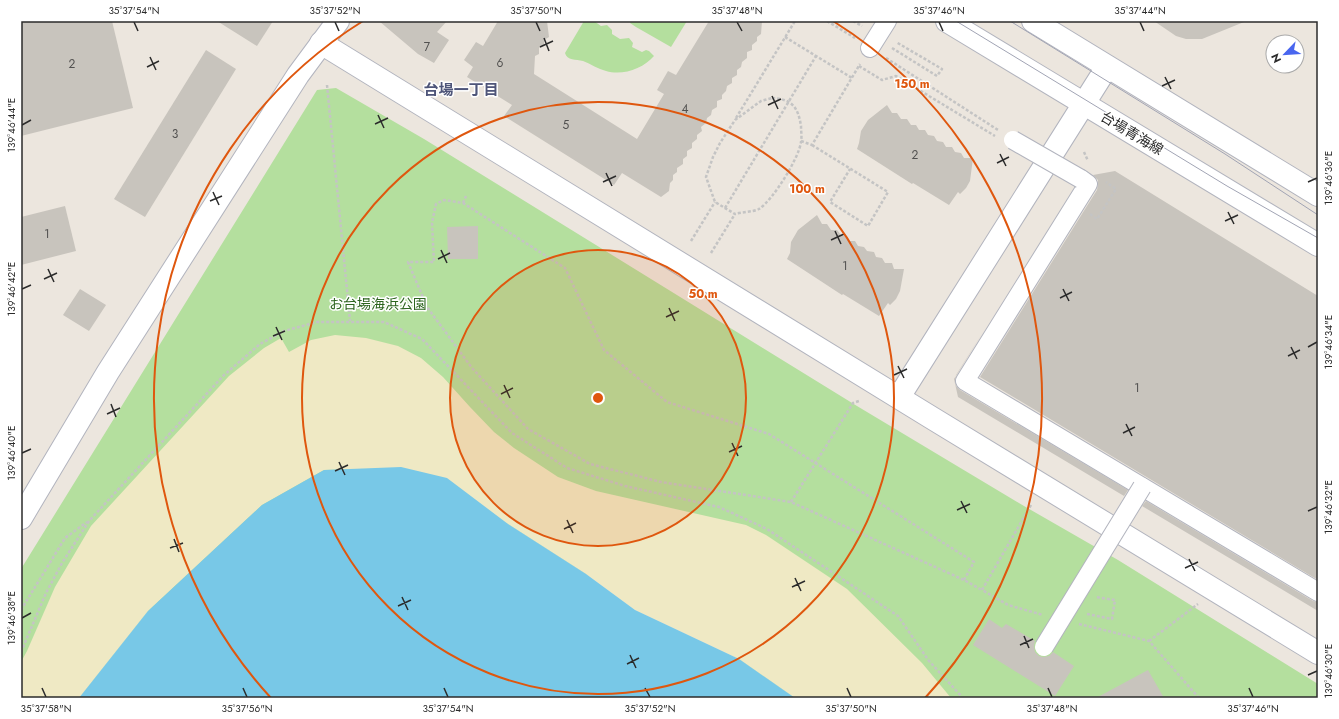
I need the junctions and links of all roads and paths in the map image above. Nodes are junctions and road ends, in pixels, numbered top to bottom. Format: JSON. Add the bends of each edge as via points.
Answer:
{"nodes":[{"id":1,"x":338,"y":21,"type":"edge"},
{"id":2,"x":795,"y":21,"type":"edge"},
{"id":3,"x":827,"y":21,"type":"edge"},
{"id":4,"x":887,"y":21,"type":"edge"},
{"id":5,"x":947,"y":21,"type":"edge"},
{"id":6,"x":1034,"y":21,"type":"edge"},
{"id":7,"x":785,"y":37,"type":"junction"},
{"id":8,"x":894,"y":41,"type":"dead end"},
{"id":9,"x":321,"y":43,"type":"junction"},
{"id":10,"x":873,"y":44,"type":"junction"},
{"id":11,"x":816,"y":56,"type":"junction"},
{"id":12,"x":1107,"y":67,"type":"junction"},
{"id":13,"x":852,"y":78,"type":"junction"},
{"id":14,"x":327,"y":85,"type":"dead end"},
{"id":15,"x":788,"y":101,"type":"junction"},
{"id":16,"x":1084,"y":104,"type":"junction"},
{"id":17,"x":735,"y":120,"type":"junction"},
{"id":18,"x":995,"y":136,"type":"dead end"},
{"id":19,"x":1013,"y":140,"type":"joint"},
{"id":20,"x":801,"y":142,"type":"junction"},
{"id":21,"x":812,"y":145,"type":"junction"},
{"id":22,"x":850,"y":169,"type":"junction"},
{"id":23,"x":1101,"y":179,"type":"dead end"},
{"id":24,"x":1318,"y":195,"type":"edge"},
{"id":25,"x":466,"y":196,"type":"dead end"},
{"id":26,"x":715,"y":202,"type":"junction"},
{"id":27,"x":463,"y":203,"type":"junction"},
{"id":28,"x":725,"y":208,"type":"junction"},
{"id":29,"x":735,"y":214,"type":"junction"},
{"id":30,"x":1097,"y":219,"type":"dead end"},
{"id":31,"x":691,"y":241,"type":"dead end"},
{"id":32,"x":1318,"y":245,"type":"edge"},
{"id":33,"x":711,"y":253,"type":"dead end"},
{"id":34,"x":350,"y":321,"type":"junction"},
{"id":35,"x":899,"y":397,"type":"junction"},
{"id":36,"x":859,"y":401,"type":"dead end"},
{"id":37,"x":815,"y":463,"type":"junction"},
{"id":38,"x":1142,"y":487,"type":"junction"},
{"id":39,"x":791,"y":502,"type":"junction"},
{"id":40,"x":21,"y":518,"type":"edge"},
{"id":41,"x":89,"y":520,"type":"junction"},
{"id":42,"x":964,"y":580,"type":"junction"},
{"id":43,"x":982,"y":590,"type":"dead end"},
{"id":44,"x":1318,"y":592,"type":"edge"},
{"id":45,"x":1198,"y":604,"type":"dead end"},
{"id":46,"x":21,"y":610,"type":"edge"},
{"id":47,"x":1149,"y":641,"type":"dead end"},
{"id":48,"x":1044,"y":647,"type":"dead end"},
{"id":49,"x":21,"y":652,"type":"edge"},
{"id":50,"x":1318,"y":653,"type":"edge"},
{"id":51,"x":964,"y":698,"type":"edge"}],
"edges":[{"from":1,"to":9,"type":"street"},
{"from":2,"to":7,"type":"path"},
{"from":3,"to":10,"type":"path"},
{"from":4,"to":10,"type":"street"},
{"from":5,"to":16,"type":"street","name":"台場青海線"},
{"from":6,"to":12,"type":"street"},
{"from":7,"to":11,"type":"path"},
{"from":7,"to":17,"type":"path"},
{"from":8,"to":10,"type":"path","via":[[942,69],[937,76]]},
{"from":9,"to":35,"type":"street"},
{"from":9,"to":40,"type":"street","via":[[108,372]]},
{"from":10,"to":19,"type":"path"},
{"from":11,"to":13,"type":"path"},
{"from":11,"to":15,"type":"path"},
{"from":12,"to":16,"type":"street"},
{"from":12,"to":24,"type":"street"},
{"from":13,"to":18,"type":"path","via":[[860,66],[882,80],[896,76]]},
{"from":13,"to":21,"type":"path"},
{"from":14,"to":34,"type":"path"},
{"from":15,"to":17,"type":"path","via":[[781,98],[761,101]]},
{"from":15,"to":20,"type":"path","via":[[799,116]]},
{"from":15,"to":28,"type":"path"},
{"from":16,"to":32,"type":"street","name":"台場青海線"},
{"from":16,"to":35,"type":"street"},
{"from":17,"to":26,"type":"path","via":[[713,157],[706,177]]},
{"from":19,"to":38,"type":"street","bridge":true,"via":[[1088,184],[965,382]]},
{"from":20,"to":21,"type":"path"},
{"from":20,"to":29,"type":"path","via":[[781,185],[772,196],[758,209]]},
{"from":21,"to":22,"type":"path"},
{"from":22,"to":22,"type":"path","via":[[888,192],[868,226],[830,202]]},
{"from":23,"to":30,"type":"path","via":[[1116,189]]},
{"from":25,"to":27,"type":"path"},
{"from":26,"to":28,"type":"path"},
{"from":26,"to":31,"type":"path"},
{"from":27,"to":37,"type":"path","via":[[565,268],[604,350],[667,402],[769,434]]},
{"from":27,"to":39,"type":"path","via":[[444,200],[436,204],[432,223],[434,262],[408,262],[427,307],[472,368],[528,429],[590,464],[661,482]]},
{"from":28,"to":29,"type":"path"},
{"from":29,"to":33,"type":"path"},
{"from":34,"to":41,"type":"path","via":[[317,322],[284,331],[260,344],[224,375]]},
{"from":34,"to":51,"type":"path","via":[[384,322],[422,339],[512,433],[567,468],[625,486],[719,506],[767,529],[898,616],[929,661]]},
{"from":35,"to":50,"type":"street"},
{"from":36,"to":37,"type":"path","via":[[852,403]]},
{"from":37,"to":39,"type":"path"},
{"from":37,"to":42,"type":"path","via":[[974,562]]},
{"from":38,"to":44,"type":"street"},
{"from":38,"to":48,"type":"street","bridge":true},
{"from":39,"to":42,"type":"path"},
{"from":41,"to":46,"type":"path","via":[[65,538]]},
{"from":41,"to":49,"type":"path","via":[[62,563]]},
{"from":42,"to":43,"type":"path"},
{"from":45,"to":47,"type":"path"}]}
